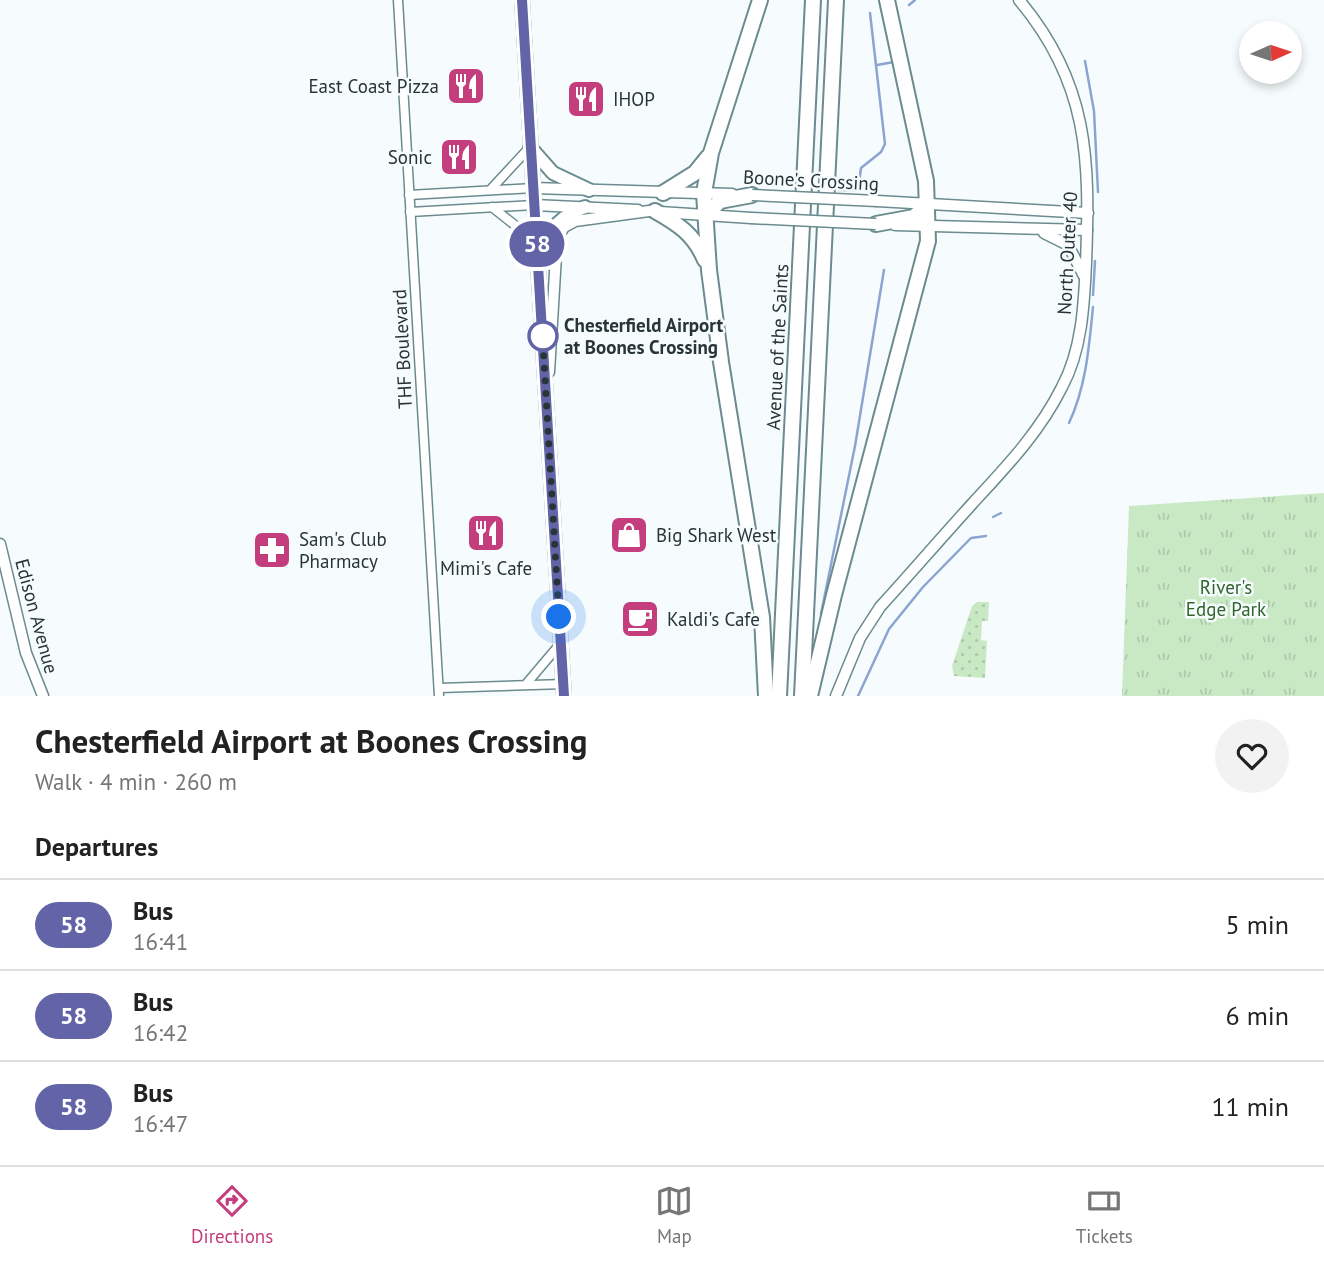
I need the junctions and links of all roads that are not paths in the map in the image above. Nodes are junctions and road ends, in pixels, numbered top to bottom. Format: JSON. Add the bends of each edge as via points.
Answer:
{"nodes":[{"id":1,"x":398,"y":0,"type":"edge"},
{"id":2,"x":522,"y":0,"type":"edge"},
{"id":3,"x":760,"y":0,"type":"edge"},
{"id":4,"x":813,"y":0,"type":"edge"},
{"id":5,"x":836,"y":0,"type":"edge"},
{"id":6,"x":887,"y":0,"type":"edge"},
{"id":7,"x":1019,"y":0,"type":"edge"},
{"id":8,"x":530,"y":147,"type":"junction"},
{"id":9,"x":711,"y":153,"type":"junction"},
{"id":10,"x":533,"y":188,"type":"junction"},
{"id":11,"x":491,"y":189,"type":"junction"},
{"id":12,"x":589,"y":190,"type":"junction"},
{"id":13,"x":663,"y":193,"type":"junction"},
{"id":14,"x":704,"y":193,"type":"junction"},
{"id":15,"x":409,"y":195,"type":"junction"},
{"id":16,"x":752,"y":195,"type":"junction"},
{"id":17,"x":928,"y":204,"type":"junction"},
{"id":18,"x":534,"y":205,"type":"junction"},
{"id":19,"x":492,"y":207,"type":"junction"},
{"id":20,"x":585,"y":207,"type":"junction"},
{"id":21,"x":652,"y":211,"type":"junction"},
{"id":22,"x":410,"y":212,"type":"junction"},
{"id":23,"x":1087,"y":213,"type":"junction"},
{"id":24,"x":705,"y":216,"type":"junction"},
{"id":25,"x":876,"y":224,"type":"junction"},
{"id":26,"x":929,"y":227,"type":"junction"},
{"id":27,"x":1030,"y":230,"type":"junction"},
{"id":28,"x":1087,"y":230,"type":"junction"},
{"id":29,"x":537,"y":250,"type":"junction"},
{"id":30,"x":709,"y":270,"type":"junction"},
{"id":31,"x":1085,"y":278,"type":"junction"},
{"id":32,"x":547,"y":404,"type":"junction"},
{"id":33,"x":0,"y":544,"type":"edge"},
{"id":34,"x":561,"y":644,"type":"junction"},
{"id":35,"x":527,"y":683,"type":"junction"},
{"id":36,"x":564,"y":688,"type":"edge"},
{"id":37,"x":439,"y":692,"type":"edge"},
{"id":38,"x":43,"y":696,"type":"edge"},
{"id":39,"x":766,"y":696,"type":"edge"},
{"id":40,"x":779,"y":696,"type":"edge"},
{"id":41,"x":802,"y":696,"type":"edge"},
{"id":42,"x":810,"y":696,"type":"edge"},
{"id":43,"x":836,"y":696,"type":"edge"}],
"edges":[{"from":1,"to":15,"type":"street","name":"THF Boulevard"},
{"from":2,"to":8,"type":"main road"},
{"from":3,"to":9,"type":"highway"},
{"from":4,"to":40,"type":"highway","name":"Avenue of the Saints"},
{"from":5,"to":41,"type":"highway"},
{"from":6,"to":17,"type":"highway"},
{"from":7,"to":23,"type":"street","name":"North Outer 40","via":[[1052,43],[1074,93],[1086,147]]},
{"from":8,"to":10,"type":"main road"},
{"from":8,"to":11,"type":"street"},
{"from":8,"to":12,"type":"main road","via":[[553,173]]},
{"from":9,"to":13,"type":"highway","via":[[695,173]]},
{"from":9,"to":14,"type":"highway"},
{"from":10,"to":11,"type":"street"},
{"from":10,"to":12,"type":"street","name":"Boone's Crossing"},
{"from":10,"to":18,"type":"main road"},
{"from":11,"to":15,"type":"street"},
{"from":12,"to":13,"type":"street","name":"Boone's Crossing"},
{"from":13,"to":14,"type":"street","name":"Boone's Crossing"},
{"from":14,"to":16,"type":"street","name":"Boone's Crossing"},
{"from":14,"to":24,"type":"highway"},
{"from":15,"to":22,"type":"street","name":"THF Boulevard"},
{"from":16,"to":17,"type":"street","name":"Boone's Crossing","bridge":true},
{"from":16,"to":24,"type":"highway","via":[[720,201]]},
{"from":17,"to":23,"type":"street","name":"Boone's Crossing"},
{"from":17,"to":25,"type":"highway","via":[[914,217]]},
{"from":17,"to":26,"type":"highway"},
{"from":18,"to":19,"type":"street"},
{"from":18,"to":20,"type":"street"},
{"from":18,"to":29,"type":"main road"},
{"from":19,"to":22,"type":"street"},
{"from":19,"to":29,"type":"street"},
{"from":20,"to":21,"type":"street"},
{"from":20,"to":29,"type":"main road","via":[[568,212]]},
{"from":21,"to":24,"type":"street"},
{"from":21,"to":30,"type":"highway","via":[[691,234]]},
{"from":21,"to":32,"type":"street","via":[[575,221],[560,231]]},
{"from":22,"to":37,"type":"street","name":"THF Boulevard"},
{"from":23,"to":28,"type":"street","name":"North Outer 40"},
{"from":24,"to":25,"type":"street","bridge":true},
{"from":24,"to":30,"type":"highway"},
{"from":25,"to":26,"type":"street"},
{"from":26,"to":27,"type":"street"},
{"from":26,"to":42,"type":"highway"},
{"from":27,"to":28,"type":"street"},
{"from":27,"to":31,"type":"street","via":[[1053,235],[1068,245]]},
{"from":28,"to":31,"type":"street","name":"North Outer 40"},
{"from":29,"to":32,"type":"main road"},
{"from":30,"to":39,"type":"highway","via":[[762,617]]},
{"from":31,"to":43,"type":"street","name":"North Outer 40","via":[[1080,332],[1064,385],[1051,408],[1015,458],[880,607],[860,638]]},
{"from":32,"to":34,"type":"main road"},
{"from":33,"to":38,"type":"street","name":"Edison Avenue","via":[[26,653]]},
{"from":34,"to":35,"type":"street"},
{"from":34,"to":36,"type":"main road"},
{"from":35,"to":36,"type":"street"},
{"from":35,"to":37,"type":"street"}]}
